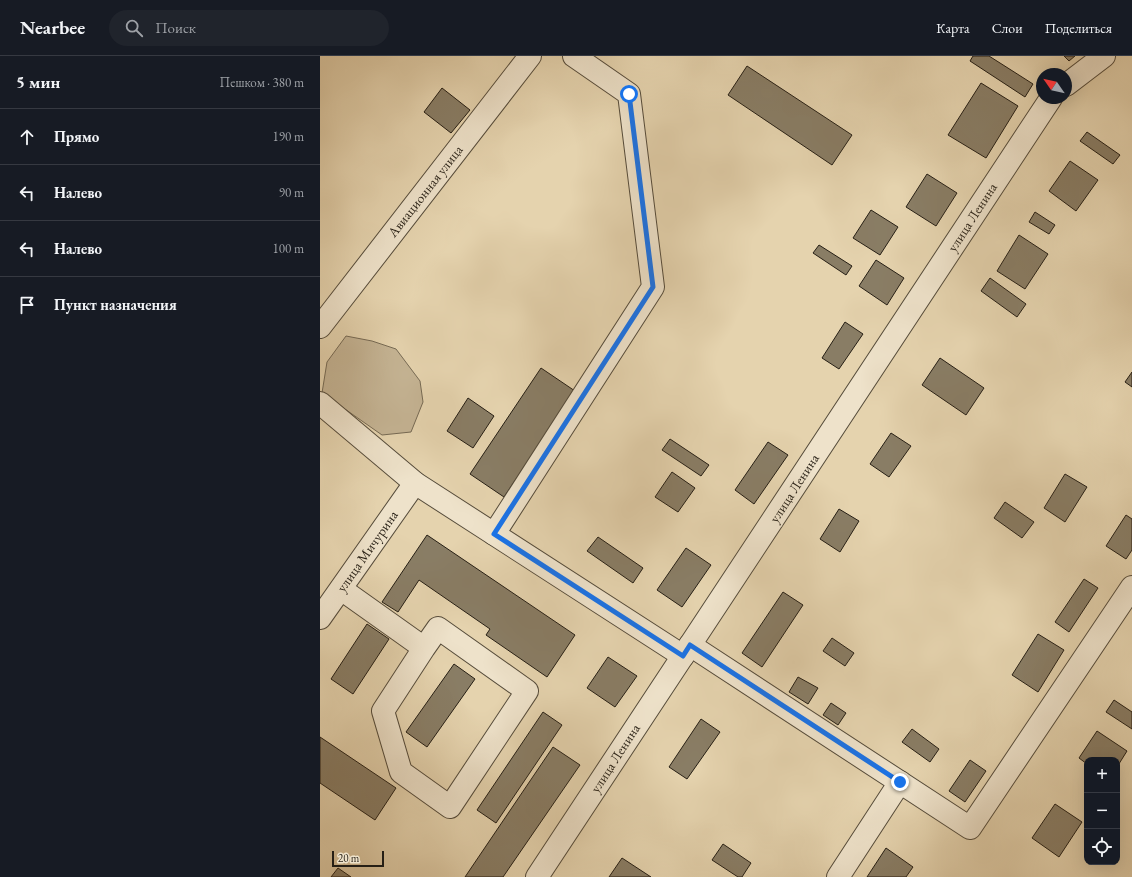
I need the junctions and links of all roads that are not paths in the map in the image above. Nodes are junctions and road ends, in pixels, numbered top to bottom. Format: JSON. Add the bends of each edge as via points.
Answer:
{"nodes":[{"id":1,"x":530,"y":56,"type":"edge"},
{"id":2,"x":574,"y":56,"type":"edge"},
{"id":3,"x":1104,"y":56,"type":"edge"},
{"id":4,"x":1072,"y":80,"type":"edge"},
{"id":5,"x":1047,"y":104,"type":"edge"},
{"id":6,"x":320,"y":327,"type":"edge"},
{"id":7,"x":320,"y":403,"type":"edge"},
{"id":8,"x":415,"y":483,"type":"junction"},
{"id":9,"x":494,"y":534,"type":"junction"},
{"id":10,"x":1132,"y":587,"type":"edge"},
{"id":11,"x":341,"y":589,"type":"junction"},
{"id":12,"x":320,"y":618,"type":"edge"},
{"id":13,"x":424,"y":648,"type":"junction"},
{"id":14,"x":686,"y":650,"type":"junction"},
{"id":15,"x":900,"y":782,"type":"junction"},
{"id":16,"x":537,"y":877,"type":"edge"},
{"id":17,"x":838,"y":877,"type":"edge"}],
"edges":[{"from":1,"to":6,"type":"street","name":"Авиационная улица"},
{"from":2,"to":9,"type":"street","via":[[629,94],[653,287]]},
{"from":3,"to":4,"type":"street"},
{"from":5,"to":14,"type":"street","name":"улица Ленина"},
{"from":7,"to":8,"type":"street"},
{"from":8,"to":9,"type":"street"},
{"from":8,"to":11,"type":"street","name":"улица Мичурина"},
{"from":9,"to":14,"type":"street"},
{"from":10,"to":15,"type":"street","via":[[970,828]]},
{"from":11,"to":12,"type":"street","name":"улица Мичурина"},
{"from":11,"to":13,"type":"street"},
{"from":13,"to":13,"type":"street","via":[[438,628],[527,691],[450,807],[401,772],[383,711]]},
{"from":14,"to":15,"type":"street"},
{"from":14,"to":16,"type":"street","name":"улица Ленина"},
{"from":15,"to":17,"type":"street"}]}
